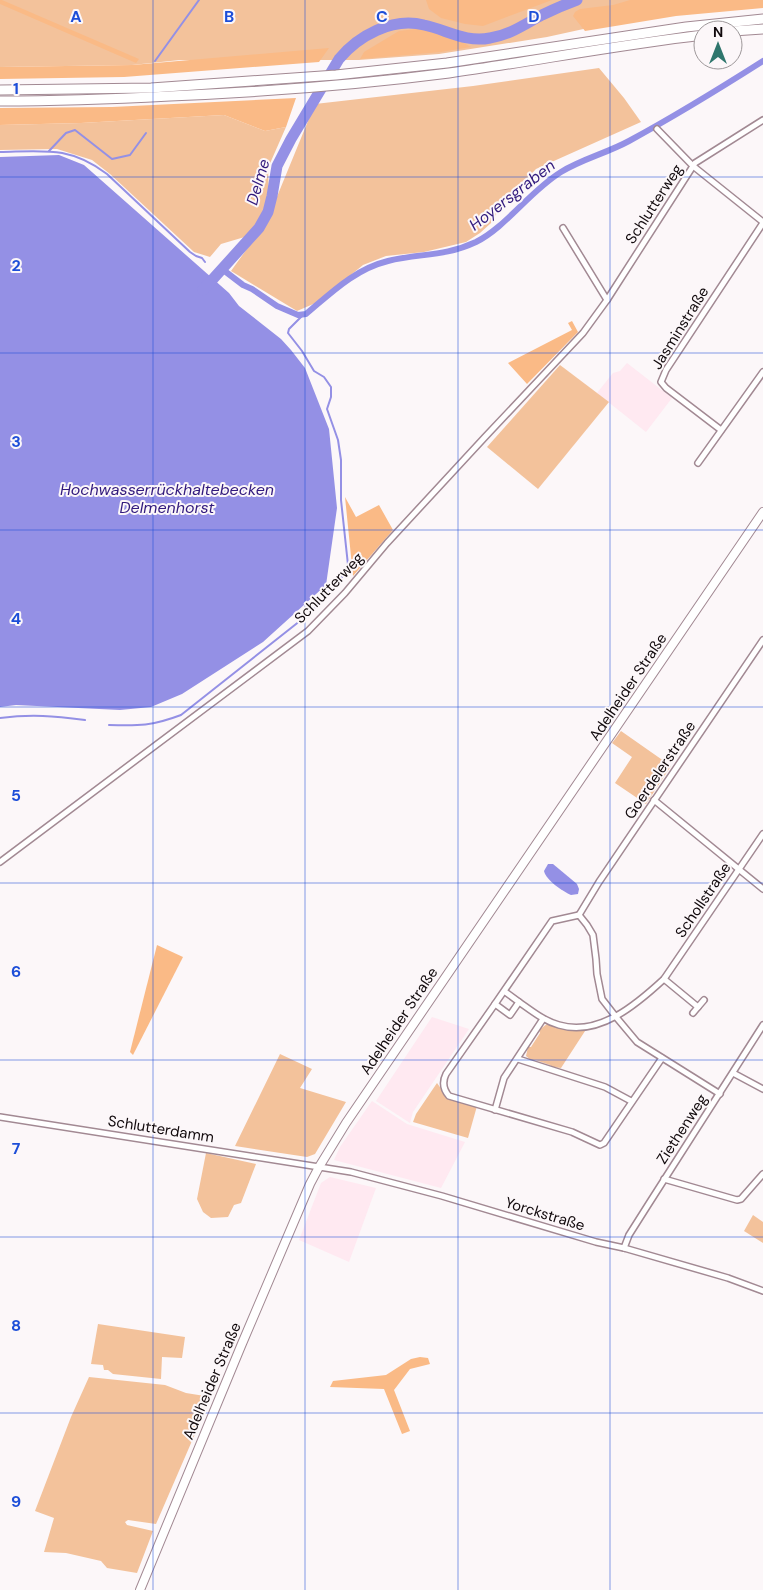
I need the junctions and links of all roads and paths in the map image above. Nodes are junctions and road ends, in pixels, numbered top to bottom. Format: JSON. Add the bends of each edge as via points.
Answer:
{"nodes":[{"id":1,"x":763,"y":19,"type":"edge"},
{"id":2,"x":763,"y":29,"type":"edge"},
{"id":3,"x":743,"y":31,"type":"edge"},
{"id":4,"x":693,"y":36,"type":"edge"},
{"id":5,"x":0,"y":90,"type":"edge"},
{"id":6,"x":0,"y":101,"type":"edge"},
{"id":7,"x":763,"y":120,"type":"edge"},
{"id":8,"x":657,"y":128,"type":"dead end"},
{"id":9,"x":693,"y":166,"type":"junction"},
{"id":10,"x":762,"y":213,"type":"edge"},
{"id":11,"x":761,"y":221,"type":"edge"},
{"id":12,"x":563,"y":228,"type":"dead end"},
{"id":13,"x":607,"y":300,"type":"junction"},
{"id":14,"x":763,"y":372,"type":"edge"},
{"id":15,"x":720,"y":430,"type":"junction"},
{"id":16,"x":698,"y":463,"type":"dead end"},
{"id":17,"x":763,"y":512,"type":"edge"},
{"id":18,"x":763,"y":640,"type":"edge"},
{"id":19,"x":654,"y":800,"type":"junction"},
{"id":20,"x":763,"y":834,"type":"edge"},
{"id":21,"x":0,"y":862,"type":"edge"},
{"id":22,"x":738,"y":870,"type":"junction"},
{"id":23,"x":763,"y":889,"type":"edge"},
{"id":24,"x":579,"y":915,"type":"junction"},
{"id":25,"x":664,"y":979,"type":"junction"},
{"id":26,"x":504,"y":991,"type":"junction"},
{"id":27,"x":704,"y":1000,"type":"dead end"},
{"id":28,"x":519,"y":1002,"type":"junction"},
{"id":29,"x":495,"y":1004,"type":"junction"},
{"id":30,"x":698,"y":1007,"type":"junction"},
{"id":31,"x":693,"y":1013,"type":"dead end"},
{"id":32,"x":616,"y":1017,"type":"junction"},
{"id":33,"x":543,"y":1019,"type":"junction"},
{"id":34,"x":763,"y":1025,"type":"edge"},
{"id":35,"x":662,"y":1058,"type":"junction"},
{"id":36,"x":518,"y":1059,"type":"junction"},
{"id":37,"x":733,"y":1073,"type":"junction"},
{"id":38,"x":763,"y":1089,"type":"edge"},
{"id":39,"x":720,"y":1094,"type":"junction"},
{"id":40,"x":631,"y":1101,"type":"junction"},
{"id":41,"x":495,"y":1110,"type":"junction"},
{"id":42,"x":0,"y":1117,"type":"edge"},
{"id":43,"x":319,"y":1166,"type":"junction"},
{"id":44,"x":763,"y":1174,"type":"edge"},
{"id":45,"x":664,"y":1179,"type":"junction"},
{"id":46,"x":624,"y":1248,"type":"junction"},
{"id":47,"x":763,"y":1291,"type":"edge"},
{"id":48,"x":140,"y":1590,"type":"edge"}],
"edges":[{"from":1,"to":5,"type":"highway","via":[[686,27],[447,63],[319,77],[151,88]]},
{"from":2,"to":3,"type":"highway"},
{"from":4,"to":6,"type":"highway","via":[[449,73],[329,86],[160,97]]},
{"from":7,"to":9,"type":"street","name":"Schlutterweg"},
{"from":8,"to":9,"type":"street"},
{"from":9,"to":11,"type":"street"},
{"from":9,"to":13,"type":"street","name":"Schlutterweg"},
{"from":10,"to":11,"type":"street"},
{"from":11,"to":15,"type":"street","name":"Jasminstraße","via":[[661,382]]},
{"from":12,"to":13,"type":"street"},
{"from":13,"to":21,"type":"street","name":"Schlutterweg","via":[[583,333],[308,631]]},
{"from":14,"to":15,"type":"street"},
{"from":15,"to":16,"type":"street"},
{"from":17,"to":43,"type":"main road","name":"Adelheider Straße"},
{"from":18,"to":19,"type":"street","name":"Goerdelerstraße"},
{"from":19,"to":22,"type":"street"},
{"from":19,"to":24,"type":"street","name":"Goerdelerstraße"},
{"from":20,"to":22,"type":"street","name":"Schollstraße"},
{"from":22,"to":23,"type":"street"},
{"from":22,"to":25,"type":"street","name":"Schollstraße"},
{"from":24,"to":26,"type":"street","via":[[552,921]]},
{"from":24,"to":32,"type":"street","via":[[593,935],[602,999]]},
{"from":25,"to":30,"type":"street"},
{"from":25,"to":32,"type":"street","name":"Schollstraße"},
{"from":26,"to":28,"type":"street","name":"Schollstraße"},
{"from":26,"to":29,"type":"street"},
{"from":27,"to":30,"type":"street"},
{"from":28,"to":29,"type":"street","via":[[510,1015]]},
{"from":28,"to":33,"type":"street","name":"Schollstraße"},
{"from":29,"to":41,"type":"street","via":[[443,1083],[449,1096]]},
{"from":30,"to":31,"type":"street"},
{"from":32,"to":33,"type":"street","name":"Schollstraße","via":[[589,1027],[572,1028]]},
{"from":32,"to":35,"type":"street","via":[[636,1042]]},
{"from":33,"to":36,"type":"street"},
{"from":34,"to":37,"type":"street","name":"Ziethenweg"},
{"from":35,"to":39,"type":"street"},
{"from":35,"to":40,"type":"street"},
{"from":36,"to":40,"type":"street","via":[[605,1086]]},
{"from":36,"to":41,"type":"street","via":[[504,1078]]},
{"from":37,"to":38,"type":"street"},
{"from":37,"to":39,"type":"street","name":"Ziethenweg"},
{"from":39,"to":45,"type":"street","name":"Ziethenweg"},
{"from":40,"to":41,"type":"street","via":[[600,1145],[572,1132]]},
{"from":42,"to":43,"type":"street","name":"Schlutterdamm"},
{"from":43,"to":46,"type":"street","name":"Yorckstraße","via":[[383,1180]]},
{"from":43,"to":48,"type":"main road","name":"Adelheider Straße"},
{"from":44,"to":45,"type":"street","via":[[742,1199],[737,1200]]},
{"from":45,"to":46,"type":"street","name":"Ziethenweg"},
{"from":46,"to":47,"type":"street","name":"Yorckstraße"}]}
